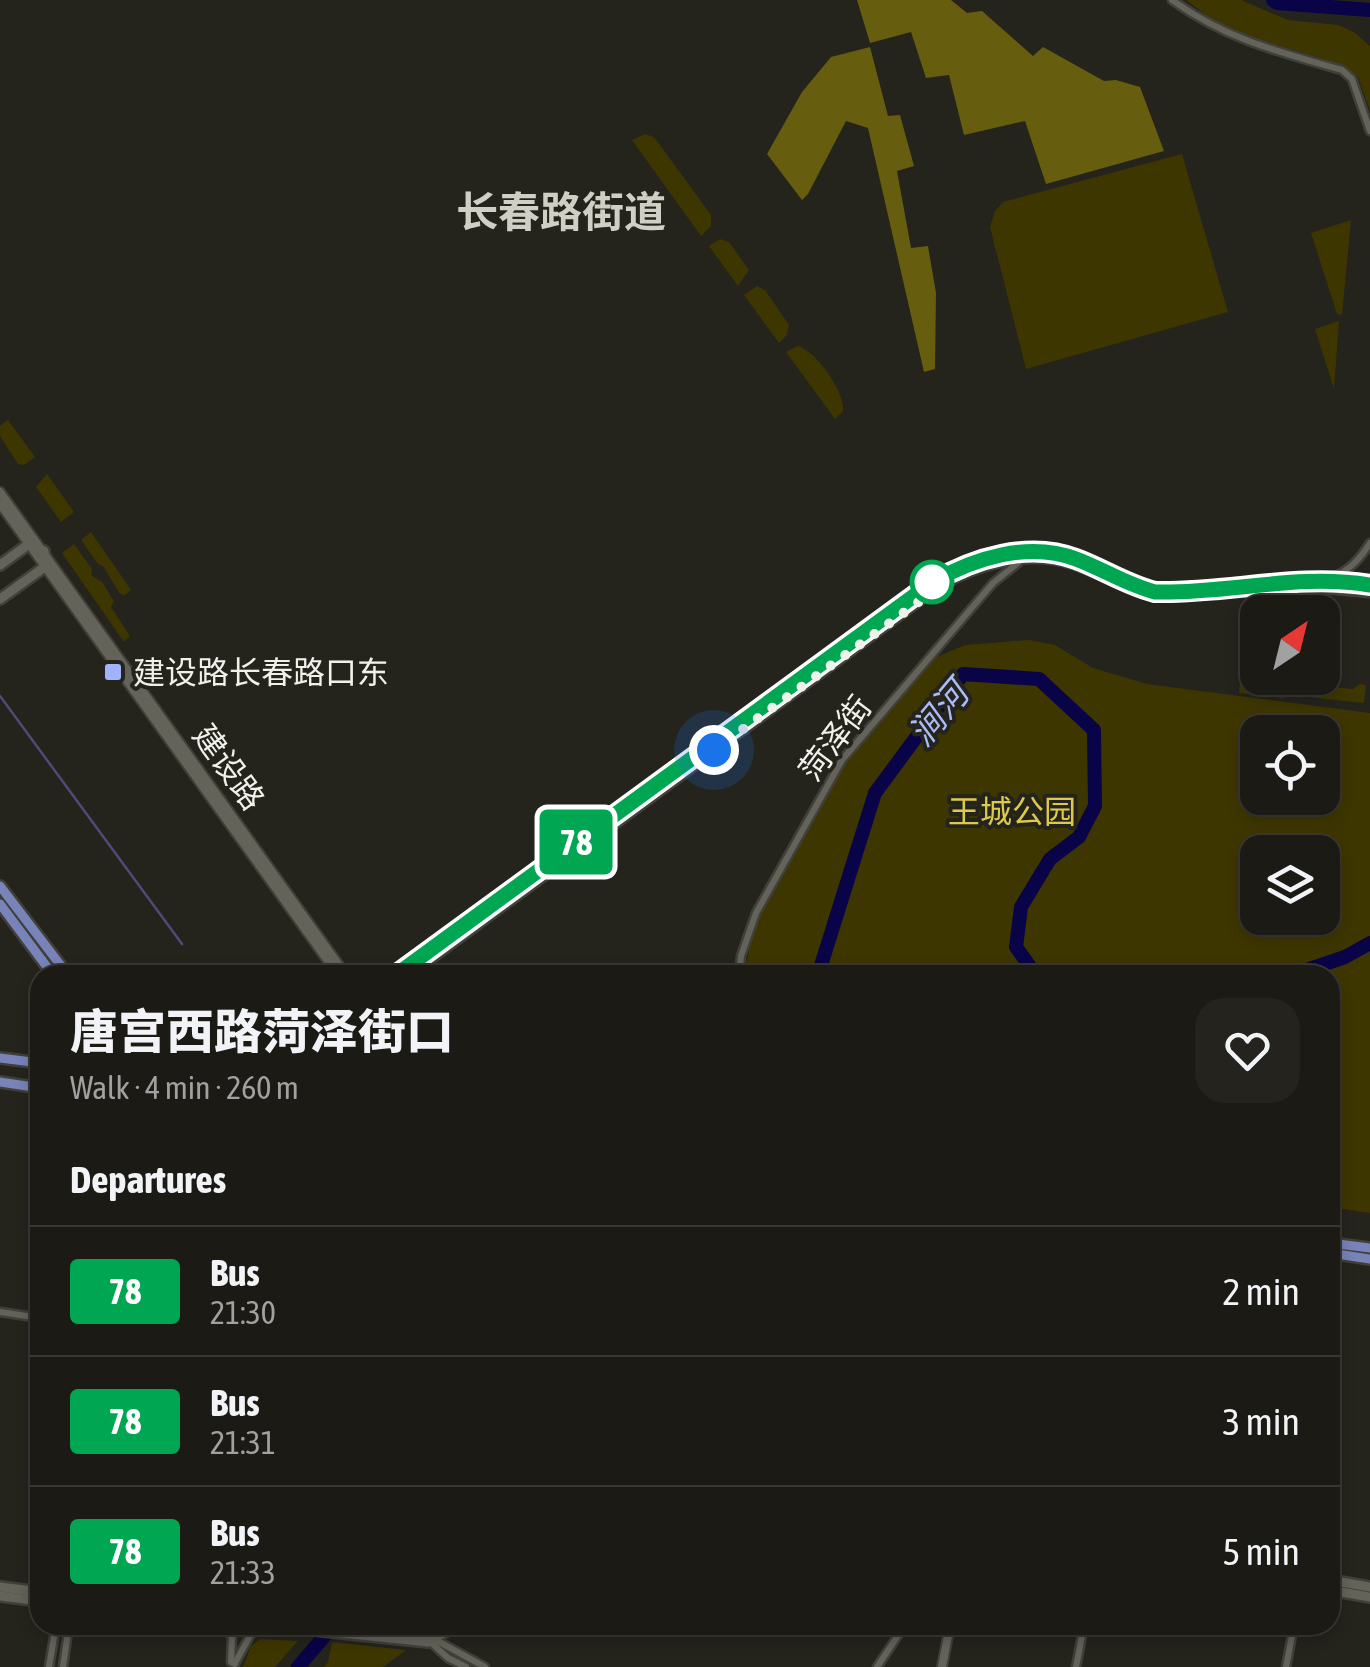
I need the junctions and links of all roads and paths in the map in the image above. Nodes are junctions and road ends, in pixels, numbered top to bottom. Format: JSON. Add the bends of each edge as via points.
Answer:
{"nodes":[{"id":1,"x":1172,"y":0,"type":"edge"},
{"id":2,"x":1370,"y":131,"type":"edge"},
{"id":3,"x":0,"y":492,"type":"edge"},
{"id":4,"x":0,"y":504,"type":"edge"},
{"id":5,"x":1370,"y":543,"type":"edge"},
{"id":6,"x":30,"y":544,"type":"junction"},
{"id":7,"x":44,"y":551,"type":"junction"},
{"id":8,"x":1020,"y":561,"type":"junction"},
{"id":9,"x":0,"y":566,"type":"edge"},
{"id":10,"x":46,"y":566,"type":"junction"},
{"id":11,"x":1327,"y":584,"type":"junction"},
{"id":12,"x":1370,"y":585,"type":"edge"},
{"id":13,"x":1354,"y":586,"type":"junction"},
{"id":14,"x":1370,"y":593,"type":"edge"},
{"id":15,"x":0,"y":599,"type":"edge"},
{"id":16,"x":0,"y":886,"type":"edge"},
{"id":17,"x":0,"y":904,"type":"edge"},
{"id":18,"x":46,"y":965,"type":"edge"},
{"id":19,"x":60,"y":965,"type":"edge"},
{"id":20,"x":335,"y":965,"type":"edge"},
{"id":21,"x":335,"y":965,"type":"edge"},
{"id":22,"x":410,"y":965,"type":"edge"},
{"id":23,"x":424,"y":965,"type":"edge"},
{"id":24,"x":741,"y":965,"type":"edge"},
{"id":25,"x":0,"y":1058,"type":"edge"},
{"id":26,"x":30,"y":1062,"type":"edge"},
{"id":27,"x":0,"y":1082,"type":"edge"},
{"id":28,"x":30,"y":1086,"type":"edge"},
{"id":29,"x":1340,"y":1244,"type":"edge"},
{"id":30,"x":1370,"y":1248,"type":"edge"},
{"id":31,"x":1340,"y":1254,"type":"edge"},
{"id":32,"x":1370,"y":1259,"type":"edge"},
{"id":33,"x":0,"y":1312,"type":"edge"},
{"id":34,"x":30,"y":1316,"type":"edge"},
{"id":35,"x":1340,"y":1582,"type":"edge"},
{"id":36,"x":0,"y":1587,"type":"edge"},
{"id":37,"x":1370,"y":1587,"type":"edge"},
{"id":38,"x":30,"y":1591,"type":"edge"},
{"id":39,"x":1340,"y":1592,"type":"edge"},
{"id":40,"x":0,"y":1596,"type":"edge"},
{"id":41,"x":1370,"y":1597,"type":"edge"},
{"id":42,"x":30,"y":1600,"type":"edge"},
{"id":43,"x":54,"y":1635,"type":"edge"},
{"id":44,"x":67,"y":1635,"type":"edge"},
{"id":45,"x":231,"y":1635,"type":"edge"},
{"id":46,"x":250,"y":1635,"type":"edge"},
{"id":47,"x":432,"y":1635,"type":"edge"},
{"id":48,"x":433,"y":1635,"type":"edge"},
{"id":49,"x":897,"y":1635,"type":"edge"},
{"id":50,"x":950,"y":1635,"type":"edge"},
{"id":51,"x":1082,"y":1635,"type":"edge"},
{"id":52,"x":1292,"y":1635,"type":"edge"},
{"id":53,"x":48,"y":1667,"type":"edge"},
{"id":54,"x":63,"y":1667,"type":"edge"},
{"id":55,"x":466,"y":1667,"type":"edge"},
{"id":56,"x":486,"y":1667,"type":"edge"},
{"id":57,"x":877,"y":1667,"type":"edge"},
{"id":58,"x":944,"y":1667,"type":"edge"},
{"id":59,"x":1076,"y":1667,"type":"edge"},
{"id":60,"x":1286,"y":1667,"type":"edge"}],
"edges":[{"from":1,"to":2,"type":"street","via":[[1245,42],[1342,70],[1352,79]]},
{"from":3,"to":7,"type":"street","name":"建设路"},
{"from":4,"to":6,"type":"street","name":"建设路"},
{"from":5,"to":11,"type":"street"},
{"from":6,"to":7,"type":"main road"},
{"from":6,"to":9,"type":"main road"},
{"from":6,"to":10,"type":"street","name":"建设路"},
{"from":7,"to":10,"type":"main road"},
{"from":7,"to":20,"type":"street","name":"建设路"},
{"from":8,"to":11,"type":"street","via":[[1073,565],[1154,596]]},
{"from":8,"to":23,"type":"street","via":[[962,574],[938,588]]},
{"from":8,"to":24,"type":"street","name":"菏泽街","via":[[993,583],[842,760],[756,912]]},
{"from":10,"to":15,"type":"main road"},
{"from":10,"to":21,"type":"street","name":"建设路"},
{"from":11,"to":13,"type":"street"},
{"from":11,"to":22,"type":"street","via":[[1155,592],[1050,551],[958,567]]},
{"from":12,"to":13,"type":"street"},
{"from":13,"to":14,"type":"street"},
{"from":16,"to":19,"type":"main road"},
{"from":17,"to":18,"type":"main road"},
{"from":25,"to":26,"type":"main road"},
{"from":27,"to":28,"type":"main road"},
{"from":29,"to":30,"type":"main road"},
{"from":31,"to":32,"type":"main road"},
{"from":33,"to":34,"type":"street"},
{"from":35,"to":37,"type":"main road"},
{"from":36,"to":38,"type":"main road"},
{"from":39,"to":41,"type":"main road"},
{"from":40,"to":42,"type":"main road"},
{"from":43,"to":53,"type":"street"},
{"from":44,"to":54,"type":"street"},
{"from":45,"to":46,"type":"street","via":[[233,1664]]},
{"from":47,"to":55,"type":"street"},
{"from":48,"to":56,"type":"street"},
{"from":49,"to":57,"type":"street"},
{"from":50,"to":58,"type":"street"},
{"from":51,"to":59,"type":"street"},
{"from":52,"to":60,"type":"street"}]}
